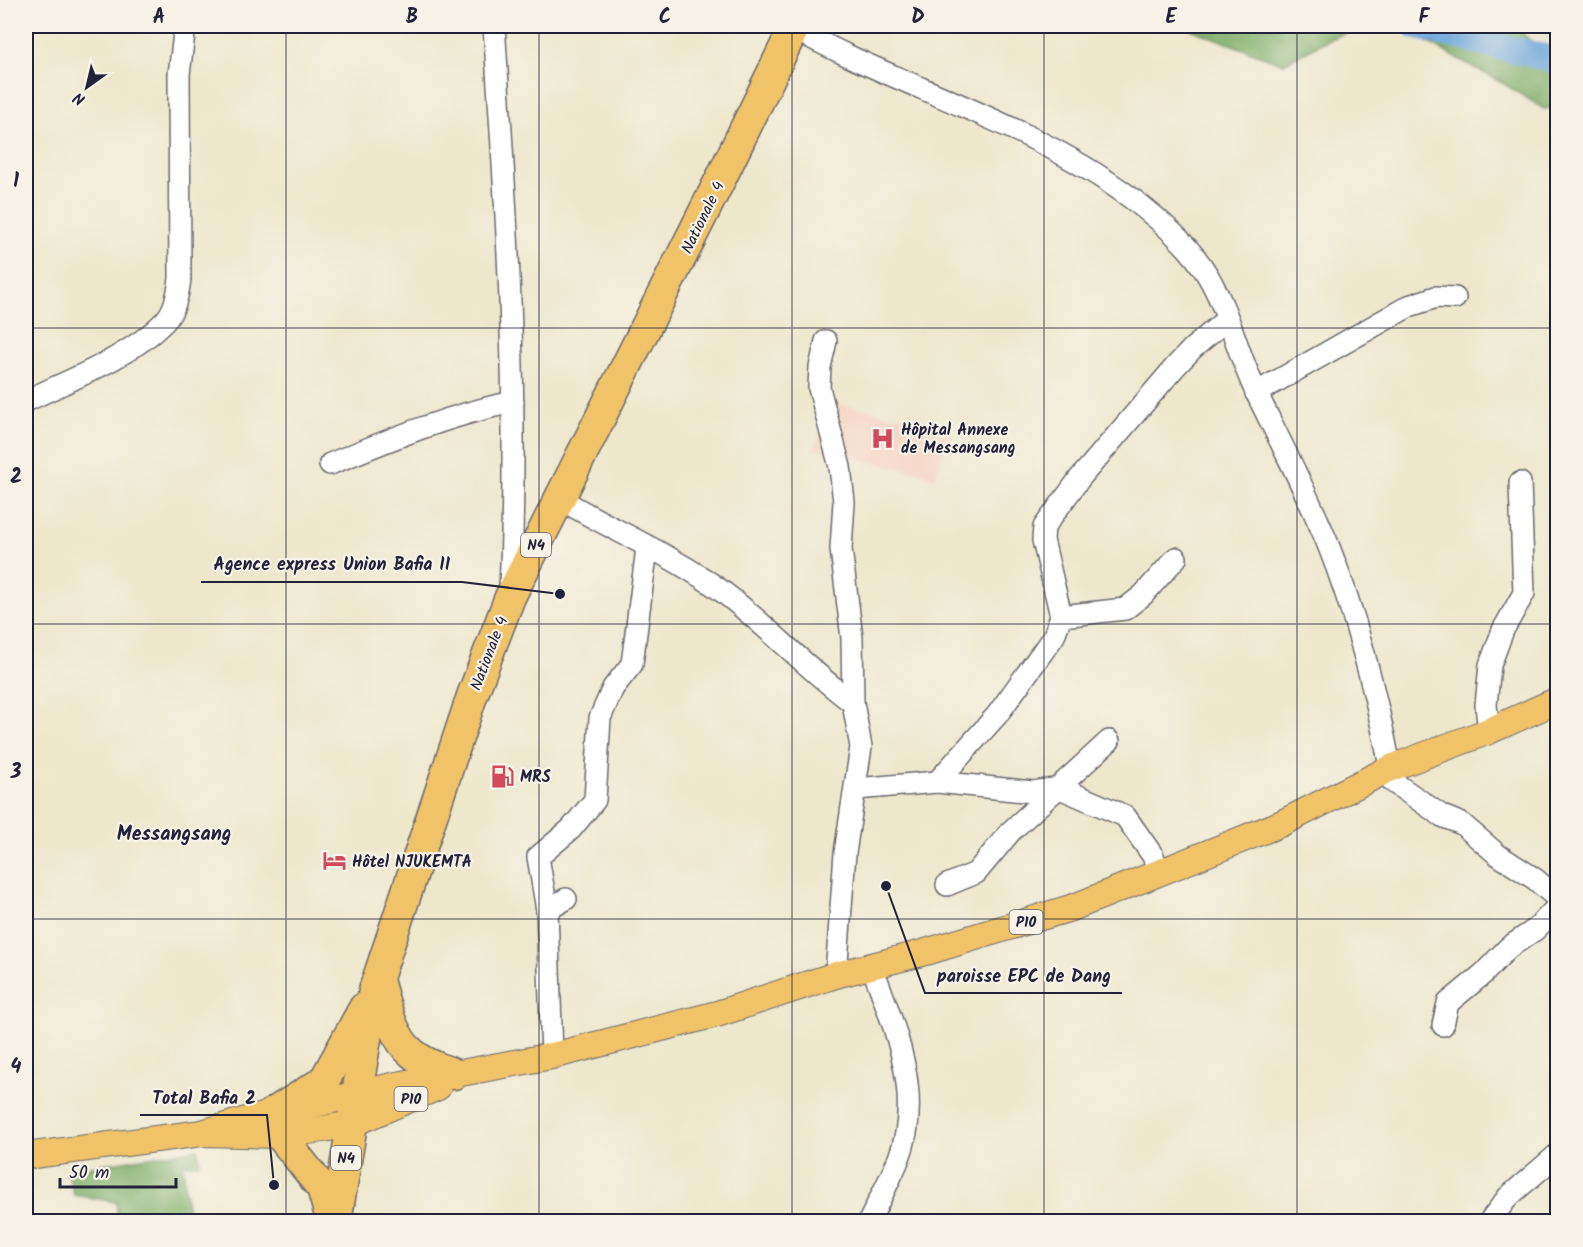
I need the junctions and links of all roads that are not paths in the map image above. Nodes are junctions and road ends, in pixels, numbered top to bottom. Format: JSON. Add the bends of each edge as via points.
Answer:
{"nodes":[{"id":1,"x":185,"y":26,"type":"edge"},
{"id":2,"x":494,"y":26,"type":"edge"},
{"id":3,"x":792,"y":26,"type":"edge"},
{"id":4,"x":1455,"y":298,"type":"dead end"},
{"id":5,"x":1227,"y":319,"type":"junction"},
{"id":6,"x":826,"y":341,"type":"dead end"},
{"id":7,"x":1256,"y":393,"type":"junction"},
{"id":8,"x":26,"y":401,"type":"edge"},
{"id":9,"x":513,"y":402,"type":"junction"},
{"id":10,"x":330,"y":464,"type":"dead end"},
{"id":11,"x":1520,"y":483,"type":"dead end"},
{"id":12,"x":559,"y":498,"type":"junction"},
{"id":13,"x":647,"y":548,"type":"junction"},
{"id":14,"x":1176,"y":558,"type":"dead end"},
{"id":15,"x":510,"y":597,"type":"junction"},
{"id":16,"x":1061,"y":616,"type":"junction"},
{"id":17,"x":1557,"y":700,"type":"edge"},
{"id":18,"x":853,"y":703,"type":"junction"},
{"id":19,"x":1489,"y":731,"type":"junction"},
{"id":20,"x":1109,"y":741,"type":"dead end"},
{"id":21,"x":1391,"y":768,"type":"junction"},
{"id":22,"x":938,"y":782,"type":"junction"},
{"id":23,"x":1060,"y":788,"type":"junction"},
{"id":24,"x":856,"y":789,"type":"junction"},
{"id":25,"x":1159,"y":872,"type":"junction"},
{"id":26,"x":947,"y":885,"type":"dead end"},
{"id":27,"x":566,"y":899,"type":"dead end"},
{"id":28,"x":1557,"y":899,"type":"edge"},
{"id":29,"x":1557,"y":906,"type":"edge"},
{"id":30,"x":547,"y":910,"type":"junction"},
{"id":31,"x":872,"y":966,"type":"junction"},
{"id":32,"x":836,"y":975,"type":"junction"},
{"id":33,"x":375,"y":984,"type":"junction"},
{"id":34,"x":1443,"y":1025,"type":"dead end"},
{"id":35,"x":552,"y":1056,"type":"junction"},
{"id":36,"x":462,"y":1073,"type":"junction"},
{"id":37,"x":357,"y":1094,"type":"junction"},
{"id":38,"x":351,"y":1124,"type":"junction"},
{"id":39,"x":275,"y":1125,"type":"junction"},
{"id":40,"x":1557,"y":1154,"type":"edge"},
{"id":41,"x":26,"y":1156,"type":"edge"},
{"id":42,"x":334,"y":1221,"type":"edge"},
{"id":43,"x":869,"y":1221,"type":"edge"},
{"id":44,"x":1489,"y":1221,"type":"edge"}],
"edges":[{"from":1,"to":8,"type":"street","via":[[179,74],[177,299],[165,321],[130,347]]},
{"from":2,"to":9,"type":"street"},
{"from":3,"to":5,"type":"street","via":[[1017,130],[1113,186],[1185,246],[1208,276]]},
{"from":3,"to":12,"type":"highway","name":"Nationale 4","number":"N4","via":[[723,174]]},
{"from":4,"to":7,"type":"street","via":[[1436,297],[1409,306]]},
{"from":5,"to":7,"type":"street"},
{"from":5,"to":16,"type":"street","via":[[1175,367],[1080,478],[1044,527],[1043,540]]},
{"from":6,"to":18,"type":"street","via":[[819,388],[840,467],[844,502],[841,549],[852,638]]},
{"from":7,"to":21,"type":"street","via":[[1327,541],[1350,604]]},
{"from":9,"to":10,"type":"street","via":[[416,428]]},
{"from":9,"to":15,"type":"street"},
{"from":11,"to":19,"type":"street","via":[[1524,592],[1490,665],[1485,705]]},
{"from":12,"to":13,"type":"street"},
{"from":12,"to":15,"type":"highway","name":"Nationale 4","number":"N4"},
{"from":13,"to":18,"type":"street","via":[[723,592]]},
{"from":13,"to":30,"type":"street","via":[[632,664],[613,688],[600,718],[596,800],[571,830],[538,857]]},
{"from":14,"to":16,"type":"street","via":[[1125,609]]},
{"from":15,"to":33,"type":"highway","name":"Nationale 4","number":"N4","via":[[472,696]]},
{"from":16,"to":22,"type":"street","via":[[1054,636],[997,715]]},
{"from":17,"to":19,"type":"main road","number":"P10"},
{"from":18,"to":24,"type":"street","via":[[861,747]]},
{"from":19,"to":21,"type":"main road","number":"P10"},
{"from":20,"to":23,"type":"street"},
{"from":21,"to":25,"type":"main road","number":"P10","via":[[1280,824]]},
{"from":21,"to":28,"type":"street","via":[[1394,782],[1400,788],[1442,816],[1462,824]]},
{"from":22,"to":23,"type":"street","via":[[1033,792]]},
{"from":22,"to":24,"type":"street"},
{"from":23,"to":25,"type":"street","via":[[1125,816],[1153,856]]},
{"from":23,"to":26,"type":"street","via":[[1011,831],[976,873]]},
{"from":24,"to":32,"type":"street","via":[[844,853]]},
{"from":25,"to":31,"type":"main road","number":"P10","via":[[1074,907]]},
{"from":27,"to":30,"type":"street"},
{"from":29,"to":34,"type":"street","via":[[1536,929],[1508,948],[1448,1003]]},
{"from":30,"to":35,"type":"street"},
{"from":31,"to":32,"type":"main road","number":"P10"},
{"from":31,"to":43,"type":"street","via":[[908,1077],[908,1123],[899,1157]]},
{"from":32,"to":35,"type":"main road","number":"P10","via":[[717,1014]]},
{"from":33,"to":36,"type":"highway","via":[[410,1052],[425,1062]]},
{"from":33,"to":37,"type":"highway","name":"Nationale 4","number":"N4"},
{"from":33,"to":39,"type":"highway","via":[[324,1081]]},
{"from":35,"to":36,"type":"main road","number":"P10"},
{"from":36,"to":37,"type":"main road","number":"P10"},
{"from":36,"to":38,"type":"main road","number":"P10"},
{"from":37,"to":38,"type":"highway","name":"Nationale 4","number":"N4"},
{"from":37,"to":39,"type":"main road"},
{"from":38,"to":39,"type":"main road"},
{"from":38,"to":42,"type":"highway","name":"Nationale 4","number":"N4"},
{"from":39,"to":41,"type":"main road"},
{"from":39,"to":42,"type":"highway","via":[[322,1188]]},
{"from":40,"to":44,"type":"street","via":[[1508,1197]]}]}
